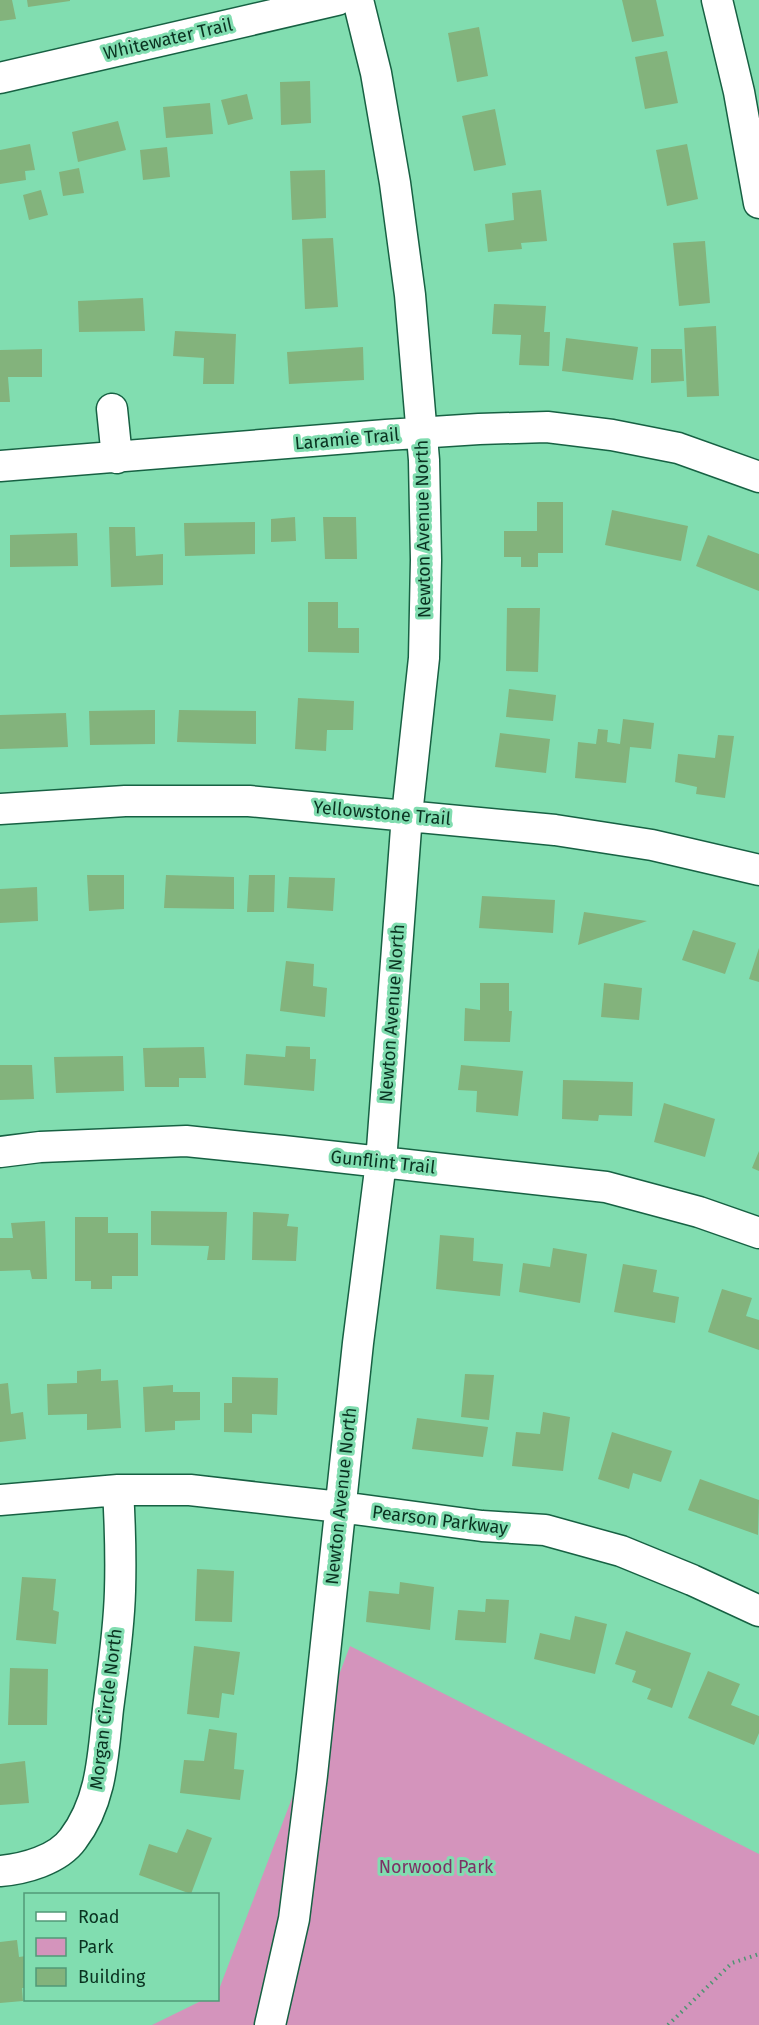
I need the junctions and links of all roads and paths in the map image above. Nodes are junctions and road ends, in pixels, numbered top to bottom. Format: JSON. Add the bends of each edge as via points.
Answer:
{"nodes":[{"id":1,"x":337,"y":0,"type":"edge"},
{"id":2,"x":358,"y":0,"type":"edge"},
{"id":3,"x":717,"y":0,"type":"edge"},
{"id":4,"x":0,"y":78,"type":"edge"},
{"id":5,"x":759,"y":203,"type":"edge"},
{"id":6,"x":112,"y":409,"type":"dead end"},
{"id":7,"x":422,"y":433,"type":"junction"},
{"id":8,"x":117,"y":458,"type":"junction"},
{"id":9,"x":0,"y":466,"type":"edge"},
{"id":10,"x":759,"y":477,"type":"edge"},
{"id":11,"x":0,"y":809,"type":"edge"},
{"id":12,"x":407,"y":815,"type":"junction"},
{"id":13,"x":759,"y":870,"type":"edge"},
{"id":14,"x":0,"y":1152,"type":"edge"},
{"id":15,"x":381,"y":1162,"type":"junction"},
{"id":16,"x":759,"y":1233,"type":"edge"},
{"id":17,"x":118,"y":1490,"type":"junction"},
{"id":18,"x":0,"y":1500,"type":"edge"},
{"id":19,"x":340,"y":1507,"type":"junction"},
{"id":20,"x":759,"y":1611,"type":"edge"},
{"id":21,"x":0,"y":1871,"type":"edge"},
{"id":22,"x":759,"y":1954,"type":"edge"},
{"id":23,"x":270,"y":2025,"type":"edge"},
{"id":24,"x":668,"y":2025,"type":"edge"}],
"edges":[{"from":1,"to":4,"type":"street","name":"Whitewater Trail"},
{"from":2,"to":7,"type":"street","name":"Newton Avenue North","via":[[376,73],[395,183]]},
{"from":3,"to":5,"type":"street"},
{"from":6,"to":8,"type":"street"},
{"from":7,"to":8,"type":"street","name":"Laramie Trail"},
{"from":7,"to":10,"type":"street","name":"Laramie Trail","via":[[547,428],[612,435],[678,448]]},
{"from":7,"to":12,"type":"street","name":"Newton Avenue North","via":[[424,658]]},
{"from":8,"to":9,"type":"street","name":"Laramie Trail"},
{"from":11,"to":12,"type":"street","name":"Yellowstone Trail","via":[[125,801],[249,801]]},
{"from":12,"to":13,"type":"street","name":"Yellowstone Trail","via":[[555,830],[652,845]]},
{"from":12,"to":15,"type":"street","name":"Newton Avenue North"},
{"from":14,"to":15,"type":"street","name":"Gunflint Trail","via":[[186,1141]]},
{"from":15,"to":16,"type":"street","name":"Gunflint Trail","via":[[606,1187]]},
{"from":15,"to":19,"type":"street","name":"Newton Avenue North"},
{"from":17,"to":18,"type":"street","name":"Pearson Parkway"},
{"from":17,"to":19,"type":"street","name":"Pearson Parkway","via":[[190,1490]]},
{"from":17,"to":21,"type":"street","name":"Morgan Circle North","via":[[120,1591],[99,1785],[89,1816],[72,1842],[44,1861]]},
{"from":19,"to":20,"type":"street","name":"Pearson Parkway","via":[[482,1527],[545,1530],[621,1551]]},
{"from":19,"to":23,"type":"street","name":"Newton Avenue North","via":[[294,1919]]},
{"from":22,"to":24,"type":"path","via":[[732,1963]]}]}
